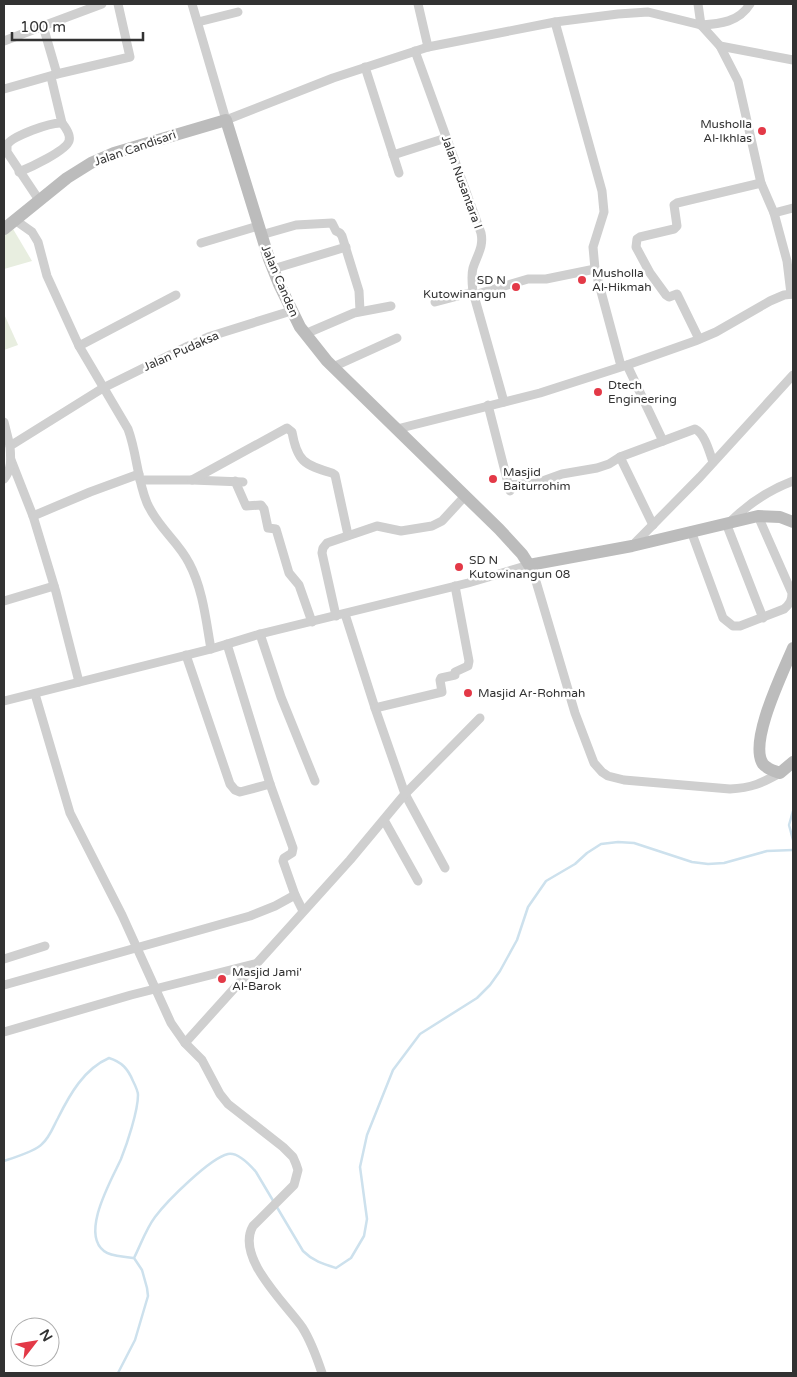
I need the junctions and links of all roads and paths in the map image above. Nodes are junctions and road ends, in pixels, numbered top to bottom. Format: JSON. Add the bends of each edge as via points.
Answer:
{"nodes":[{"id":1,"x":102,"y":4,"type":"edge"},
{"id":2,"x":118,"y":4,"type":"edge"},
{"id":3,"x":192,"y":4,"type":"edge"},
{"id":4,"x":418,"y":4,"type":"edge"},
{"id":5,"x":698,"y":4,"type":"edge"},
{"id":6,"x":750,"y":4,"type":"edge"},
{"id":7,"x":647,"y":8,"type":"edge"},
{"id":8,"x":238,"y":12,"type":"dead end"},
{"id":9,"x":198,"y":22,"type":"junction"},
{"id":10,"x":555,"y":22,"type":"junction"},
{"id":11,"x":701,"y":25,"type":"junction"},
{"id":12,"x":43,"y":26,"type":"junction"},
{"id":13,"x":4,"y":41,"type":"edge"},
{"id":14,"x":720,"y":46,"type":"junction"},
{"id":15,"x":428,"y":47,"type":"junction"},
{"id":16,"x":415,"y":51,"type":"junction"},
{"id":17,"x":793,"y":60,"type":"edge"},
{"id":18,"x":365,"y":67,"type":"junction"},
{"id":19,"x":54,"y":75,"type":"junction"},
{"id":20,"x":4,"y":89,"type":"edge"},
{"id":21,"x":226,"y":120,"type":"junction"},
{"id":22,"x":62,"y":123,"type":"junction"},
{"id":23,"x":446,"y":138,"type":"junction"},
{"id":24,"x":393,"y":155,"type":"junction"},
{"id":25,"x":19,"y":172,"type":"junction"},
{"id":26,"x":399,"y":173,"type":"dead end"},
{"id":27,"x":762,"y":183,"type":"junction"},
{"id":28,"x":39,"y":200,"type":"junction"},
{"id":29,"x":793,"y":208,"type":"edge"},
{"id":30,"x":774,"y":213,"type":"junction"},
{"id":31,"x":16,"y":220,"type":"junction"},
{"id":32,"x":4,"y":229,"type":"edge"},
{"id":33,"x":260,"y":231,"type":"junction"},
{"id":34,"x":201,"y":243,"type":"dead end"},
{"id":35,"x":346,"y":247,"type":"junction"},
{"id":36,"x":273,"y":269,"type":"junction"},
{"id":37,"x":595,"y":269,"type":"junction"},
{"id":38,"x":474,"y":294,"type":"junction"},
{"id":39,"x":792,"y":294,"type":"edge"},
{"id":40,"x":176,"y":295,"type":"dead end"},
{"id":41,"x":435,"y":302,"type":"dead end"},
{"id":42,"x":391,"y":306,"type":"dead end"},
{"id":43,"x":291,"y":311,"type":"junction"},
{"id":44,"x":360,"y":311,"type":"junction"},
{"id":45,"x":305,"y":334,"type":"junction"},
{"id":46,"x":397,"y":338,"type":"dead end"},
{"id":47,"x":699,"y":339,"type":"junction"},
{"id":48,"x":79,"y":346,"type":"junction"},
{"id":49,"x":624,"y":365,"type":"junction"},
{"id":50,"x":333,"y":367,"type":"junction"},
{"id":51,"x":793,"y":375,"type":"edge"},
{"id":52,"x":103,"y":388,"type":"junction"},
{"id":53,"x":504,"y":402,"type":"junction"},
{"id":54,"x":488,"y":405,"type":"junction"},
{"id":55,"x":4,"y":422,"type":"edge"},
{"id":56,"x":397,"y":429,"type":"junction"},
{"id":57,"x":663,"y":441,"type":"junction"},
{"id":58,"x":10,"y":446,"type":"junction"},
{"id":59,"x":620,"y":457,"type":"junction"},
{"id":60,"x":11,"y":460,"type":"junction"},
{"id":61,"x":714,"y":462,"type":"junction"},
{"id":62,"x":140,"y":477,"type":"junction"},
{"id":63,"x":4,"y":478,"type":"edge"},
{"id":64,"x":192,"y":480,"type":"junction"},
{"id":65,"x":793,"y":482,"type":"edge"},
{"id":66,"x":465,"y":496,"type":"junction"},
{"id":67,"x":33,"y":516,"type":"junction"},
{"id":68,"x":758,"y":516,"type":"junction"},
{"id":69,"x":728,"y":522,"type":"junction"},
{"id":70,"x":793,"y":522,"type":"edge"},
{"id":71,"x":653,"y":525,"type":"junction"},
{"id":72,"x":691,"y":531,"type":"junction"},
{"id":73,"x":348,"y":535,"type":"junction"},
{"id":74,"x":632,"y":546,"type":"junction"},
{"id":75,"x":530,"y":565,"type":"junction"},
{"id":76,"x":54,"y":586,"type":"junction"},
{"id":77,"x":455,"y":586,"type":"junction"},
{"id":78,"x":4,"y":601,"type":"edge"},
{"id":79,"x":341,"y":615,"type":"junction"},
{"id":80,"x":763,"y":618,"type":"junction"},
{"id":81,"x":312,"y":622,"type":"junction"},
{"id":82,"x":260,"y":634,"type":"junction"},
{"id":83,"x":227,"y":644,"type":"junction"},
{"id":84,"x":793,"y":648,"type":"edge"},
{"id":85,"x":211,"y":649,"type":"junction"},
{"id":86,"x":186,"y":655,"type":"junction"},
{"id":87,"x":79,"y":682,"type":"junction"},
{"id":88,"x":35,"y":694,"type":"junction"},
{"id":89,"x":4,"y":702,"type":"edge"},
{"id":90,"x":375,"y":708,"type":"junction"},
{"id":91,"x":480,"y":718,"type":"dead end"},
{"id":92,"x":793,"y":762,"type":"edge"},
{"id":93,"x":780,"y":773,"type":"junction"},
{"id":94,"x":315,"y":781,"type":"dead end"},
{"id":95,"x":270,"y":784,"type":"junction"},
{"id":96,"x":405,"y":794,"type":"junction"},
{"id":97,"x":384,"y":820,"type":"junction"},
{"id":98,"x":445,"y":868,"type":"dead end"},
{"id":99,"x":418,"y":881,"type":"dead end"},
{"id":100,"x":295,"y":895,"type":"junction"},
{"id":101,"x":303,"y":911,"type":"junction"},
{"id":102,"x":45,"y":946,"type":"dead end"},
{"id":103,"x":137,"y":948,"type":"junction"},
{"id":104,"x":4,"y":959,"type":"edge"},
{"id":105,"x":254,"y":964,"type":"junction"},
{"id":106,"x":4,"y":985,"type":"edge"},
{"id":107,"x":156,"y":988,"type":"junction"},
{"id":108,"x":4,"y":1032,"type":"edge"},
{"id":109,"x":185,"y":1043,"type":"junction"},
{"id":110,"x":322,"y":1373,"type":"edge"}],
"edges":[{"from":1,"to":12,"type":"street"},
{"from":2,"to":19,"type":"street","via":[[130,57]]},
{"from":3,"to":9,"type":"street","name":"Jalan Canden"},
{"from":4,"to":15,"type":"street"},
{"from":5,"to":11,"type":"street"},
{"from":6,"to":11,"type":"street","via":[[730,21]]},
{"from":7,"to":10,"type":"street"},
{"from":7,"to":11,"type":"street"},
{"from":8,"to":9,"type":"street"},
{"from":9,"to":21,"type":"street","name":"Jalan Canden"},
{"from":10,"to":15,"type":"street"},
{"from":10,"to":37,"type":"street","via":[[602,191],[603,221],[593,247]]},
{"from":11,"to":14,"type":"street"},
{"from":12,"to":13,"type":"street"},
{"from":12,"to":19,"type":"street"},
{"from":14,"to":17,"type":"street"},
{"from":14,"to":27,"type":"street","via":[[738,81]]},
{"from":15,"to":16,"type":"street"},
{"from":16,"to":18,"type":"street"},
{"from":16,"to":23,"type":"street","name":"Jalan Nusantara I"},
{"from":18,"to":21,"type":"street"},
{"from":18,"to":24,"type":"street"},
{"from":19,"to":20,"type":"street"},
{"from":19,"to":22,"type":"street"},
{"from":21,"to":28,"type":"street","name":"Jalan Candisari","via":[[114,153],[91,163]]},
{"from":21,"to":33,"type":"street","name":"Jalan Canden"},
{"from":22,"to":25,"type":"street","via":[[68,134],[66,146]]},
{"from":22,"to":25,"type":"street","via":[[51,124],[9,141],[7,152]]},
{"from":23,"to":24,"type":"street"},
{"from":23,"to":38,"type":"street","name":"Jalan Nusantara I","via":[[482,242],[471,279]]},
{"from":24,"to":26,"type":"street"},
{"from":25,"to":28,"type":"street"},
{"from":27,"to":30,"type":"street"},
{"from":27,"to":47,"type":"street","via":[[674,205],[674,229],[637,239],[636,247],[650,273],[666,296],[677,294]]},
{"from":28,"to":31,"type":"street","name":"Jalan Candisari"},
{"from":29,"to":30,"type":"street"},
{"from":30,"to":39,"type":"street"},
{"from":31,"to":32,"type":"street","name":"Jalan Candisari"},
{"from":31,"to":48,"type":"street","via":[[32,232],[38,242],[47,276]]},
{"from":33,"to":34,"type":"street"},
{"from":33,"to":35,"type":"street","via":[[332,223]]},
{"from":33,"to":36,"type":"street","name":"Jalan Canden"},
{"from":35,"to":36,"type":"street"},
{"from":35,"to":44,"type":"street","via":[[359,291]]},
{"from":36,"to":43,"type":"street","name":"Jalan Canden"},
{"from":37,"to":38,"type":"street","via":[[546,279],[528,279]]},
{"from":37,"to":49,"type":"street"},
{"from":38,"to":41,"type":"street"},
{"from":38,"to":53,"type":"street","name":"Jalan Nusantara I"},
{"from":39,"to":47,"type":"street","via":[[770,301]]},
{"from":40,"to":48,"type":"street"},
{"from":42,"to":44,"type":"street"},
{"from":43,"to":45,"type":"street","name":"Jalan Canden"},
{"from":43,"to":52,"type":"street","name":"Jalan Pudaksa","via":[[208,337]]},
{"from":44,"to":45,"type":"street"},
{"from":45,"to":50,"type":"street","name":"Jalan Canden"},
{"from":46,"to":50,"type":"street"},
{"from":47,"to":49,"type":"street"},
{"from":48,"to":52,"type":"street"},
{"from":49,"to":53,"type":"street"},
{"from":49,"to":57,"type":"street"},
{"from":50,"to":56,"type":"street","name":"Jalan Canden"},
{"from":51,"to":61,"type":"street"},
{"from":52,"to":58,"type":"street","name":"Jalan Pudaksa"},
{"from":52,"to":62,"type":"street","via":[[128,429]]},
{"from":53,"to":54,"type":"street"},
{"from":54,"to":56,"type":"street"},
{"from":54,"to":59,"type":"street","via":[[509,488],[597,468]]},
{"from":55,"to":58,"type":"street"},
{"from":56,"to":66,"type":"street","name":"Jalan Canden"},
{"from":57,"to":59,"type":"street"},
{"from":57,"to":61,"type":"street","via":[[698,430]]},
{"from":58,"to":60,"type":"street"},
{"from":59,"to":71,"type":"street"},
{"from":60,"to":63,"type":"street"},
{"from":60,"to":67,"type":"street"},
{"from":61,"to":71,"type":"street"},
{"from":62,"to":64,"type":"street"},
{"from":62,"to":67,"type":"street","via":[[90,492]]},
{"from":62,"to":85,"type":"street","via":[[151,511],[190,563],[203,605]]},
{"from":64,"to":73,"type":"street","via":[[287,428],[292,432],[298,455],[307,464],[335,475]]},
{"from":64,"to":81,"type":"street","via":[[239,482],[246,506],[261,505],[268,528],[276,529],[289,573],[300,586]]},
{"from":65,"to":69,"type":"street","via":[[772,490]]},
{"from":66,"to":73,"type":"street","via":[[442,521],[432,526],[401,531],[377,526]]},
{"from":66,"to":75,"type":"street","name":"Jalan Canden"},
{"from":67,"to":76,"type":"street"},
{"from":68,"to":69,"type":"street"},
{"from":68,"to":70,"type":"street","via":[[780,517]]},
{"from":68,"to":80,"type":"street","via":[[792,593],[790,604]]},
{"from":69,"to":72,"type":"street"},
{"from":69,"to":80,"type":"street"},
{"from":71,"to":74,"type":"street"},
{"from":72,"to":74,"type":"street"},
{"from":72,"to":80,"type":"street","via":[[723,618],[733,626],[740,626]]},
{"from":73,"to":79,"type":"street","via":[[329,542],[322,551]]},
{"from":74,"to":75,"type":"street"},
{"from":75,"to":77,"type":"street"},
{"from":75,"to":93,"type":"street","via":[[575,713],[594,763],[602,772],[624,780],[730,789],[761,784]]},
{"from":76,"to":78,"type":"street"},
{"from":76,"to":87,"type":"street"},
{"from":77,"to":79,"type":"street"},
{"from":77,"to":90,"type":"street","via":[[468,666],[455,672],[455,676],[441,678],[442,692]]},
{"from":79,"to":81,"type":"street"},
{"from":79,"to":90,"type":"street"},
{"from":81,"to":82,"type":"street"},
{"from":82,"to":83,"type":"street"},
{"from":82,"to":94,"type":"street"},
{"from":83,"to":85,"type":"street"},
{"from":83,"to":95,"type":"street"},
{"from":84,"to":93,"type":"street","via":[[772,698],[759,741],[763,764]]},
{"from":85,"to":86,"type":"street"},
{"from":86,"to":87,"type":"street"},
{"from":86,"to":95,"type":"street","via":[[230,784],[240,792]]},
{"from":87,"to":88,"type":"street"},
{"from":88,"to":89,"type":"street"},
{"from":88,"to":103,"type":"street","via":[[70,813]]},
{"from":90,"to":96,"type":"street"},
{"from":91,"to":96,"type":"street"},
{"from":92,"to":93,"type":"street"},
{"from":95,"to":100,"type":"street","via":[[293,848],[283,861]]},
{"from":96,"to":97,"type":"street"},
{"from":96,"to":98,"type":"street"},
{"from":97,"to":99,"type":"street"},
{"from":97,"to":101,"type":"street"},
{"from":100,"to":101,"type":"street"},
{"from":100,"to":103,"type":"street","via":[[250,916]]},
{"from":101,"to":105,"type":"street"},
{"from":102,"to":104,"type":"street"},
{"from":103,"to":106,"type":"street"},
{"from":103,"to":107,"type":"street"},
{"from":105,"to":107,"type":"street"},
{"from":105,"to":109,"type":"street"},
{"from":107,"to":108,"type":"street"},
{"from":107,"to":109,"type":"street","via":[[171,1023]]},
{"from":109,"to":110,"type":"street","via":[[202,1060],[228,1104],[293,1157],[298,1170],[294,1185],[253,1226],[249,1244],[268,1284],[303,1329]]}]}
